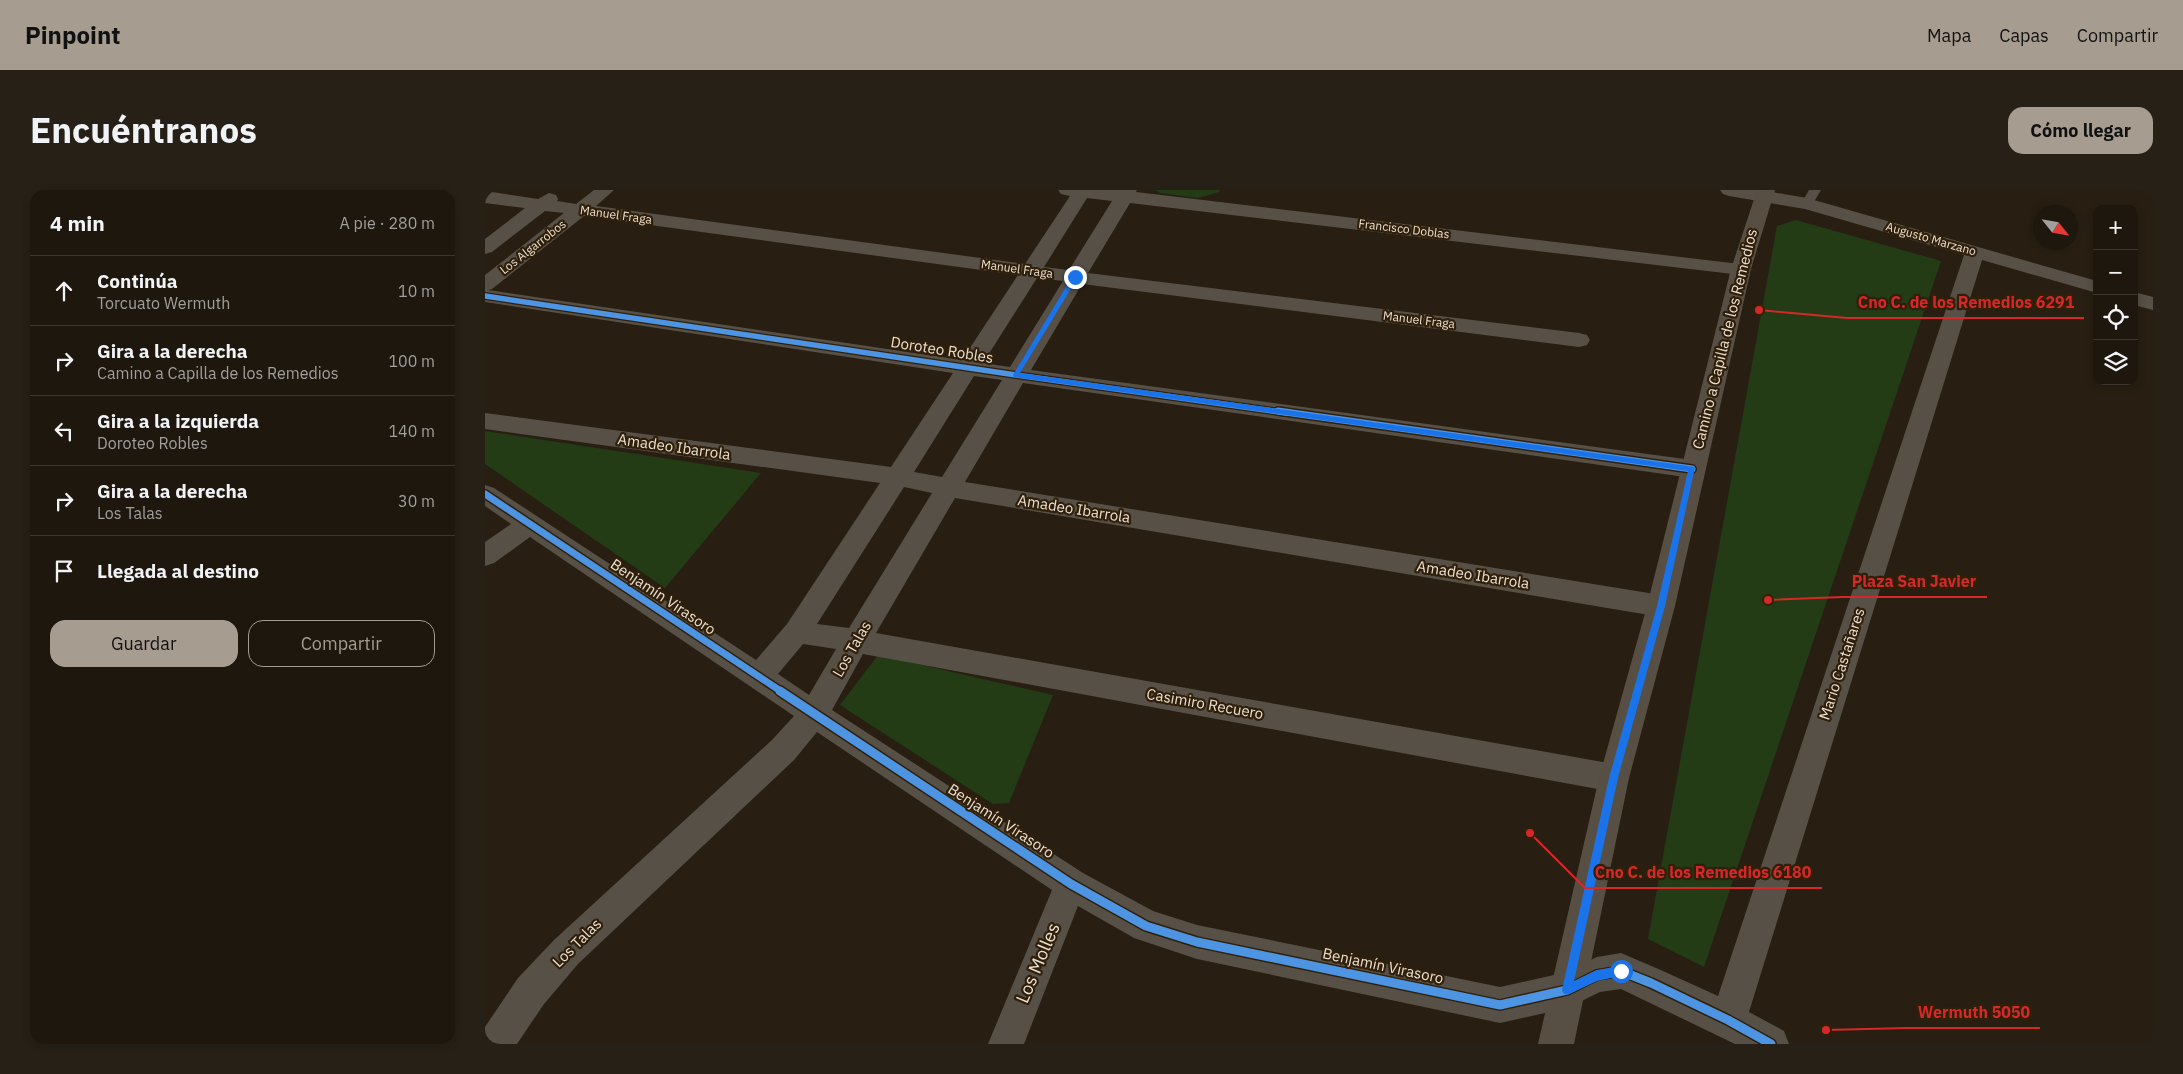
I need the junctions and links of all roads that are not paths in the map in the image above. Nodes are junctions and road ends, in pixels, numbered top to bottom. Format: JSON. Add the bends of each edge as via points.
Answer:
{"nodes":[{"id":1,"x":560,"y":190,"type":"edge"},
{"id":2,"x":605,"y":190,"type":"edge"},
{"id":3,"x":1244,"y":190,"type":"edge"},
{"id":4,"x":1729,"y":190,"type":"edge"},
{"id":5,"x":1074,"y":191,"type":"edge"},
{"id":6,"x":1765,"y":192,"type":"edge"},
{"id":7,"x":1126,"y":193,"type":"edge"},
{"id":8,"x":485,"y":197,"type":"edge"},
{"id":9,"x":1811,"y":197,"type":"edge"},
{"id":10,"x":541,"y":205,"type":"junction"},
{"id":11,"x":580,"y":210,"type":"junction"},
{"id":12,"x":1234,"y":210,"type":"junction"},
{"id":13,"x":485,"y":248,"type":"edge"},
{"id":14,"x":1975,"y":251,"type":"junction"},
{"id":15,"x":1741,"y":269,"type":"junction"},
{"id":16,"x":1030,"y":271,"type":"junction"},
{"id":17,"x":1075,"y":277,"type":"junction"},
{"id":18,"x":485,"y":285,"type":"edge"},
{"id":19,"x":2093,"y":286,"type":"edge"},
{"id":20,"x":485,"y":296,"type":"edge"},
{"id":21,"x":2138,"y":299,"type":"edge"},
{"id":22,"x":2153,"y":304,"type":"edge"},
{"id":23,"x":1579,"y":340,"type":"dead end"},
{"id":24,"x":968,"y":368,"type":"junction"},
{"id":25,"x":1016,"y":375,"type":"junction"},
{"id":26,"x":485,"y":421,"type":"edge"},
{"id":27,"x":1692,"y":469,"type":"junction"},
{"id":28,"x":897,"y":477,"type":"junction"},
{"id":29,"x":949,"y":488,"type":"junction"},
{"id":30,"x":485,"y":494,"type":"edge"},
{"id":31,"x":529,"y":525,"type":"junction"},
{"id":32,"x":485,"y":556,"type":"edge"},
{"id":33,"x":1661,"y":606,"type":"junction"},
{"id":34,"x":797,"y":632,"type":"junction"},
{"id":35,"x":856,"y":641,"type":"junction"},
{"id":36,"x":758,"y":677,"type":"junction"},
{"id":37,"x":814,"y":714,"type":"junction"},
{"id":38,"x":1614,"y":778,"type":"junction"},
{"id":39,"x":1071,"y":884,"type":"junction"},
{"id":40,"x":1567,"y":990,"type":"junction"},
{"id":41,"x":1728,"y":1020,"type":"junction"},
{"id":42,"x":495,"y":1044,"type":"edge"},
{"id":43,"x":1005,"y":1044,"type":"edge"},
{"id":44,"x":1555,"y":1044,"type":"edge"},
{"id":45,"x":1771,"y":1044,"type":"edge"}],
"edges":[{"from":1,"to":10,"type":"street"},
{"from":2,"to":11,"type":"street","name":"Los Algarrobos"},
{"from":3,"to":12,"type":"street"},
{"from":4,"to":6,"type":"street","name":"Augusto Marzano"},
{"from":5,"to":7,"type":"street","name":"Francisco Doblas"},
{"from":5,"to":16,"type":"street"},
{"from":6,"to":9,"type":"street","name":"Augusto Marzano"},
{"from":6,"to":15,"type":"main road","name":"Camino a Capilla de los Remedios"},
{"from":7,"to":12,"type":"street","name":"Francisco Doblas"},
{"from":7,"to":17,"type":"street","name":"Los Talas"},
{"from":8,"to":10,"type":"street","name":"Manuel Fraga"},
{"from":9,"to":14,"type":"street","name":"Augusto Marzano"},
{"from":10,"to":11,"type":"street","name":"Manuel Fraga"},
{"from":10,"to":13,"type":"street"},
{"from":11,"to":16,"type":"street","name":"Manuel Fraga"},
{"from":11,"to":18,"type":"street","name":"Los Algarrobos"},
{"from":12,"to":15,"type":"street","name":"Francisco Doblas"},
{"from":14,"to":19,"type":"street","name":"Augusto Marzano"},
{"from":14,"to":41,"type":"street","name":"Mario Castañares"},
{"from":15,"to":27,"type":"main road","name":"Camino a Capilla de los Remedios"},
{"from":16,"to":17,"type":"street","name":"Manuel Fraga"},
{"from":16,"to":24,"type":"street"},
{"from":17,"to":23,"type":"street","name":"Manuel Fraga"},
{"from":17,"to":25,"type":"street","name":"Los Talas"},
{"from":20,"to":24,"type":"street","name":"Doroteo Robles"},
{"from":21,"to":22,"type":"street"},
{"from":24,"to":25,"type":"street","name":"Doroteo Robles"},
{"from":24,"to":28,"type":"street"},
{"from":25,"to":27,"type":"street","name":"Doroteo Robles"},
{"from":25,"to":29,"type":"street","name":"Los Talas"},
{"from":26,"to":28,"type":"street","name":"Amadeo Ibarrola"},
{"from":27,"to":33,"type":"main road","name":"Camino a Capilla de los Remedios"},
{"from":28,"to":29,"type":"street","name":"Amadeo Ibarrola"},
{"from":28,"to":34,"type":"street"},
{"from":29,"to":33,"type":"street","name":"Amadeo Ibarrola"},
{"from":29,"to":35,"type":"street","name":"Los Talas"},
{"from":30,"to":31,"type":"street","name":"Benjamín Virasoro"},
{"from":31,"to":32,"type":"street"},
{"from":31,"to":36,"type":"street","name":"Benjamín Virasoro"},
{"from":33,"to":38,"type":"main road","name":"Camino a Capilla de los Remedios"},
{"from":34,"to":35,"type":"street","name":"Casimiro Recuero"},
{"from":34,"to":36,"type":"street"},
{"from":35,"to":37,"type":"street","name":"Los Talas"},
{"from":35,"to":38,"type":"street","name":"Casimiro Recuero"},
{"from":36,"to":37,"type":"street","name":"Benjamín Virasoro"},
{"from":37,"to":39,"type":"street","name":"Benjamín Virasoro"},
{"from":37,"to":42,"type":"street","name":"Los Talas","via":[[783,750],[566,952],[531,991]]},
{"from":38,"to":40,"type":"main road","name":"Camino a Capilla de los Remedios"},
{"from":39,"to":40,"type":"street","name":"Benjamín Virasoro","via":[[1146,926],[1197,942],[1500,1005]]},
{"from":39,"to":43,"type":"street","name":"Los Molles"},
{"from":40,"to":41,"type":"street","name":"Benjamín Virasoro","via":[[1597,976],[1621,971]]},
{"from":40,"to":44,"type":"main road","name":"Camino a Capilla de los Remedios"},
{"from":41,"to":45,"type":"street","name":"Benjamín Virasoro"}]}
